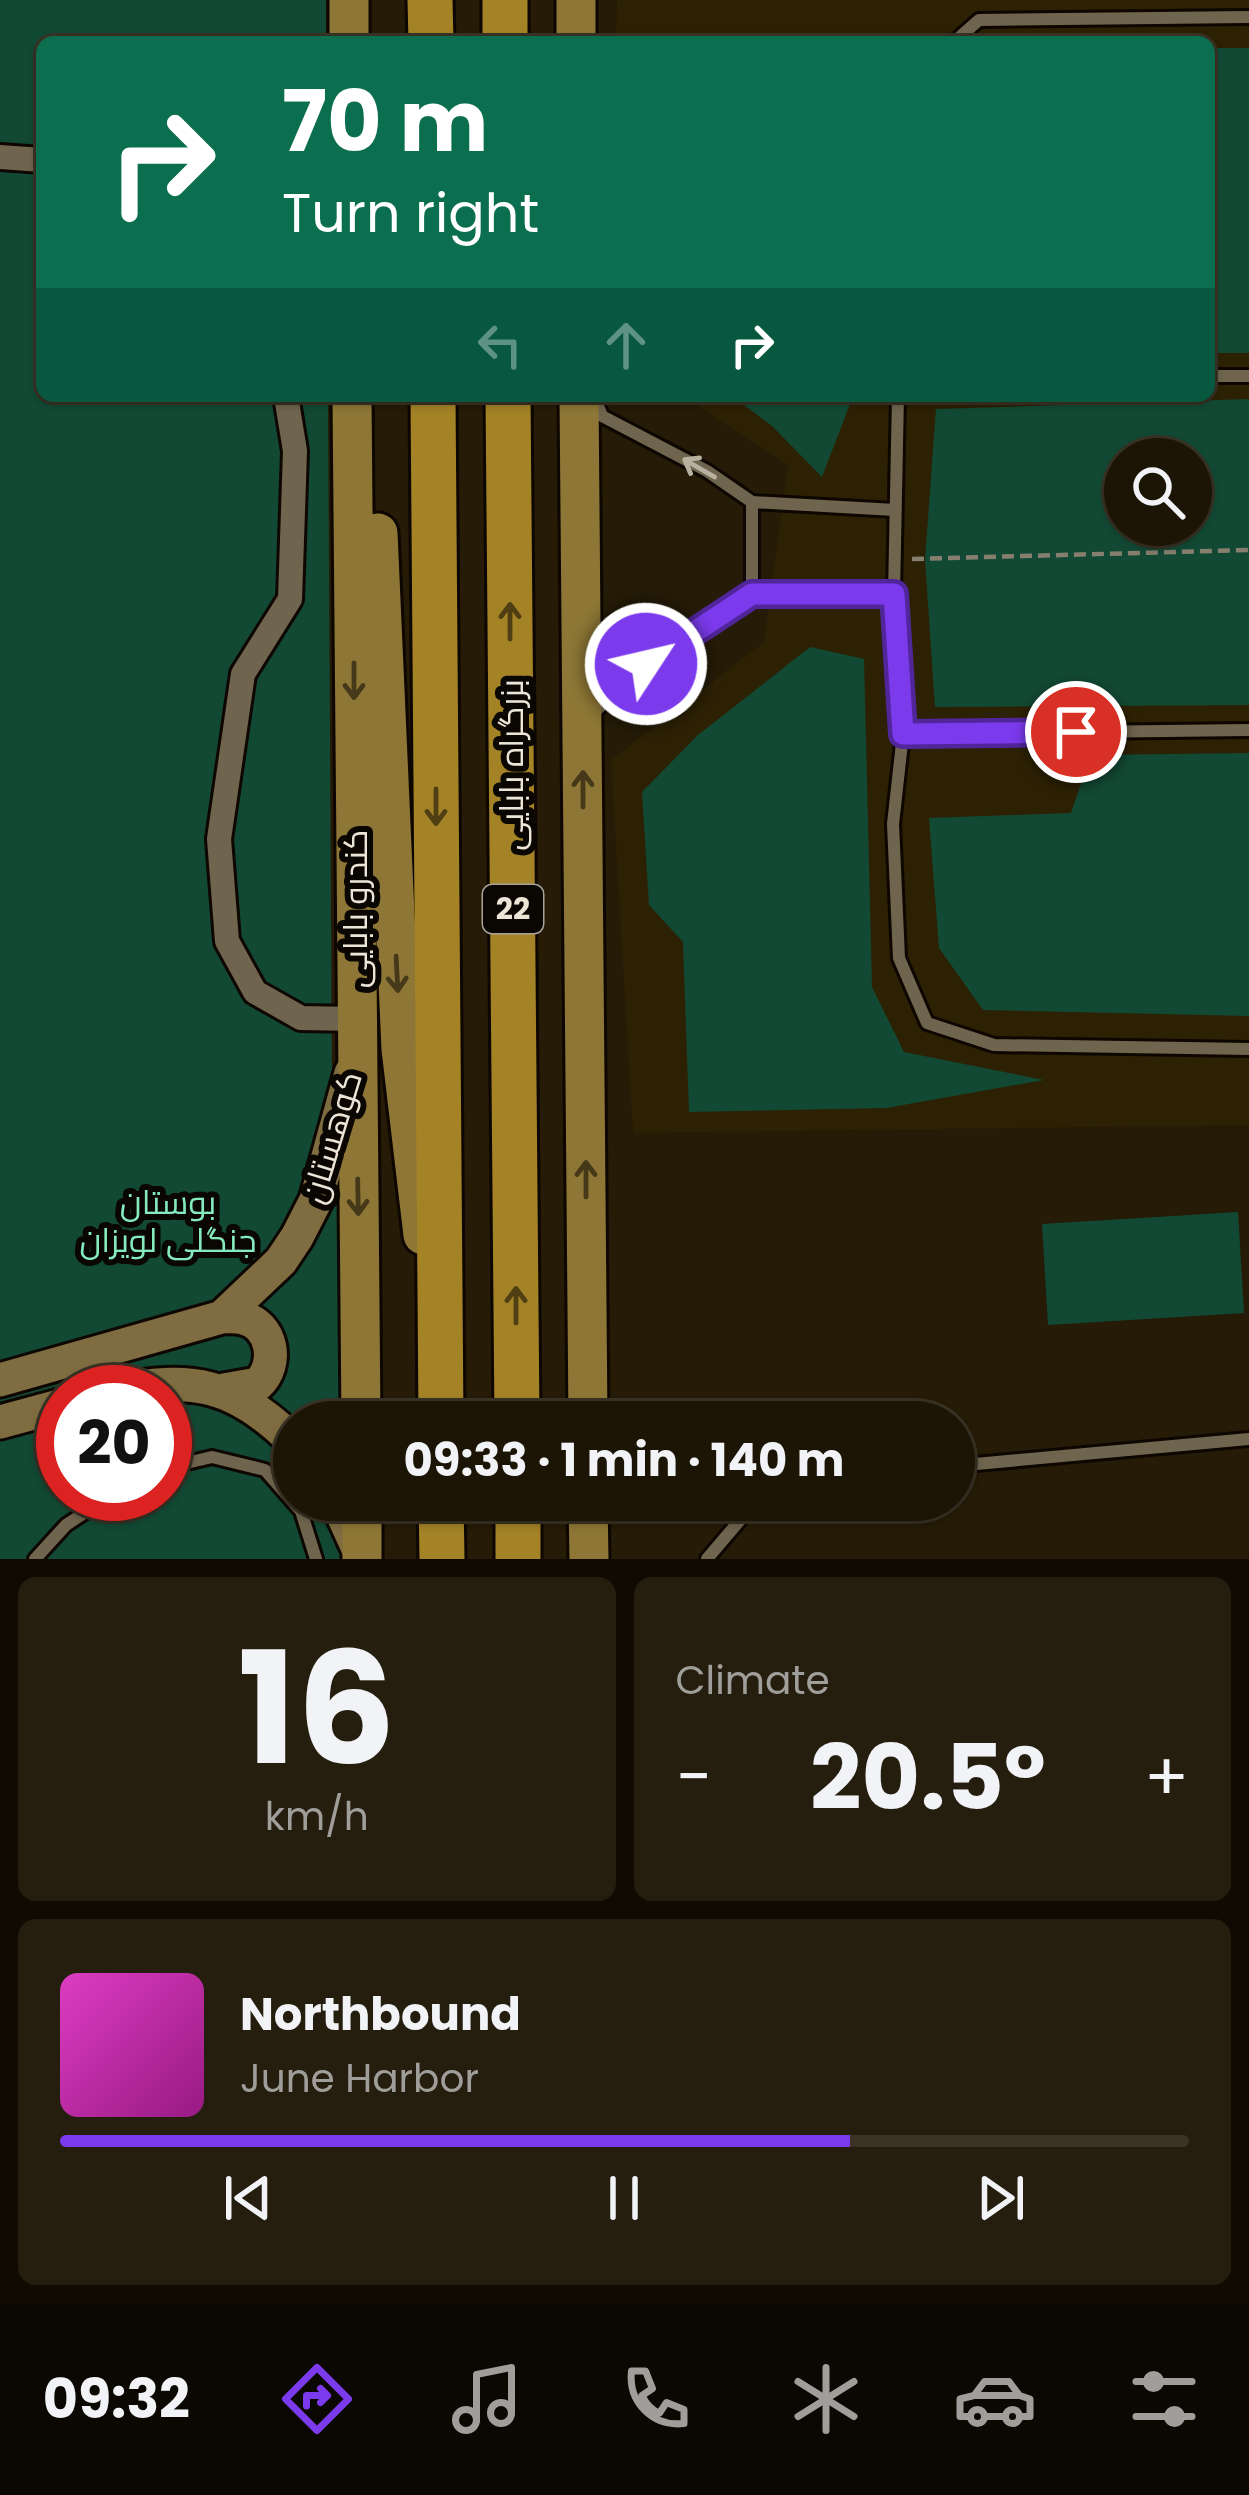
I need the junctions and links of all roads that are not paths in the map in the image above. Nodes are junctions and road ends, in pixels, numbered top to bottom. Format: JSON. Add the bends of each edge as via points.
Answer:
{"nodes":[{"id":1,"x":349,"y":0,"type":"edge"},
{"id":2,"x":430,"y":0,"type":"edge"},
{"id":3,"x":505,"y":0,"type":"edge"},
{"id":4,"x":576,"y":0,"type":"edge"},
{"id":5,"x":1249,"y":17,"type":"edge"},
{"id":6,"x":349,"y":36,"type":"edge"},
{"id":7,"x":431,"y":36,"type":"edge"},
{"id":8,"x":505,"y":36,"type":"edge"},
{"id":9,"x":576,"y":36,"type":"edge"},
{"id":10,"x":961,"y":36,"type":"edge"},
{"id":11,"x":0,"y":157,"type":"edge"},
{"id":12,"x":36,"y":160,"type":"edge"},
{"id":13,"x":1215,"y":376,"type":"edge"},
{"id":14,"x":1249,"y":376,"type":"edge"},
{"id":15,"x":287,"y":402,"type":"edge"},
{"id":16,"x":352,"y":402,"type":"edge"},
{"id":17,"x":372,"y":402,"type":"edge"},
{"id":18,"x":433,"y":402,"type":"edge"},
{"id":19,"x":508,"y":402,"type":"edge"},
{"id":20,"x":580,"y":402,"type":"edge"},
{"id":21,"x":596,"y":402,"type":"edge"},
{"id":22,"x":898,"y":402,"type":"edge"},
{"id":23,"x":752,"y":502,"type":"junction"},
{"id":24,"x":896,"y":510,"type":"junction"},
{"id":25,"x":752,"y":594,"type":"junction"},
{"id":26,"x":894,"y":594,"type":"junction"},
{"id":27,"x":582,"y":724,"type":"junction"},
{"id":28,"x":1249,"y":730,"type":"edge"},
{"id":29,"x":903,"y":734,"type":"junction"},
{"id":30,"x":356,"y":1036,"type":"junction"},
{"id":31,"x":1249,"y":1049,"type":"edge"},
{"id":32,"x":222,"y":1317,"type":"junction"},
{"id":33,"x":0,"y":1380,"type":"edge"},
{"id":34,"x":192,"y":1387,"type":"edge"},
{"id":35,"x":224,"y":1390,"type":"junction"},
{"id":36,"x":361,"y":1401,"type":"edge"},
{"id":37,"x":440,"y":1401,"type":"edge"},
{"id":38,"x":440,"y":1401,"type":"edge"},
{"id":39,"x":517,"y":1401,"type":"edge"},
{"id":40,"x":588,"y":1401,"type":"edge"},
{"id":41,"x":36,"y":1412,"type":"edge"},
{"id":42,"x":36,"y":1415,"type":"edge"},
{"id":43,"x":0,"y":1422,"type":"edge"},
{"id":44,"x":273,"y":1423,"type":"edge"},
{"id":45,"x":0,"y":1432,"type":"edge"},
{"id":46,"x":1249,"y":1439,"type":"edge"},
{"id":47,"x":192,"y":1462,"type":"edge"},
{"id":48,"x":975,"y":1464,"type":"edge"},
{"id":49,"x":71,"y":1521,"type":"edge"},
{"id":50,"x":345,"y":1521,"type":"edge"},
{"id":51,"x":362,"y":1521,"type":"edge"},
{"id":52,"x":441,"y":1521,"type":"edge"},
{"id":53,"x":518,"y":1521,"type":"edge"},
{"id":54,"x":588,"y":1521,"type":"edge"},
{"id":55,"x":739,"y":1521,"type":"edge"},
{"id":56,"x":35,"y":1559,"type":"edge"},
{"id":57,"x":316,"y":1559,"type":"edge"},
{"id":58,"x":362,"y":1559,"type":"edge"},
{"id":59,"x":442,"y":1559,"type":"edge"},
{"id":60,"x":518,"y":1559,"type":"edge"},
{"id":61,"x":589,"y":1559,"type":"edge"},
{"id":62,"x":707,"y":1559,"type":"edge"}],
"edges":[{"from":1,"to":6,"type":"main road"},
{"from":2,"to":7,"type":"highway"},
{"from":3,"to":8,"type":"highway"},
{"from":4,"to":9,"type":"main road"},
{"from":5,"to":10,"type":"lane","via":[[979,20]]},
{"from":11,"to":12,"type":"street"},
{"from":13,"to":14,"type":"lane"},
{"from":15,"to":30,"type":"street","via":[[295,452],[290,598],[243,674],[219,839],[227,941],[255,992]]},
{"from":16,"to":30,"type":"main road","name":"کندرو بابایی","one_way":true},
{"from":17,"to":37,"type":"main road","one_way":true,"via":[[400,1049]]},
{"from":18,"to":38,"type":"highway","number":"22","one_way":true},
{"from":39,"to":19,"type":"highway","name":"بزرگراه بابایی","number":"22","one_way":true},
{"from":20,"to":27,"type":"main road"},
{"from":23,"to":21,"type":"lane","one_way":true,"via":[[602,416]]},
{"from":22,"to":24,"type":"lane"},
{"from":23,"to":24,"type":"lane"},
{"from":23,"to":25,"type":"lane"},
{"from":24,"to":26,"type":"lane"},
{"from":25,"to":26,"type":"lane"},
{"from":25,"to":27,"type":"lane","via":[[665,648]]},
{"from":26,"to":29,"type":"lane"},
{"from":40,"to":27,"type":"main road","one_way":true},
{"from":28,"to":29,"type":"lane"},
{"from":29,"to":31,"type":"lane","via":[[893,824],[899,958],[927,1023],[994,1046]]},
{"from":30,"to":32,"type":"main road","name":"کوهستان","via":[[316,1200],[281,1261]]},
{"from":30,"to":36,"type":"main road","name":"کندرو بابایی","one_way":true},
{"from":32,"to":33,"type":"main road","name":"کوهستان"},
{"from":32,"to":35,"type":"main road","via":[[253,1323],[271,1356],[258,1384]]},
{"from":34,"to":35,"type":"main road"},
{"from":35,"to":44,"type":"main road"},
{"from":41,"to":43,"type":"main road"},
{"from":42,"to":45,"type":"lane"},
{"from":46,"to":48,"type":"lane"},
{"from":47,"to":57,"type":"lane","via":[[212,1457],[265,1470],[301,1511]]},
{"from":49,"to":56,"type":"lane"},
{"from":50,"to":58,"type":"main road"},
{"from":51,"to":58,"type":"main road"},
{"from":52,"to":59,"type":"highway"},
{"from":53,"to":60,"type":"highway"},
{"from":54,"to":61,"type":"main road"},
{"from":55,"to":62,"type":"lane"}]}
